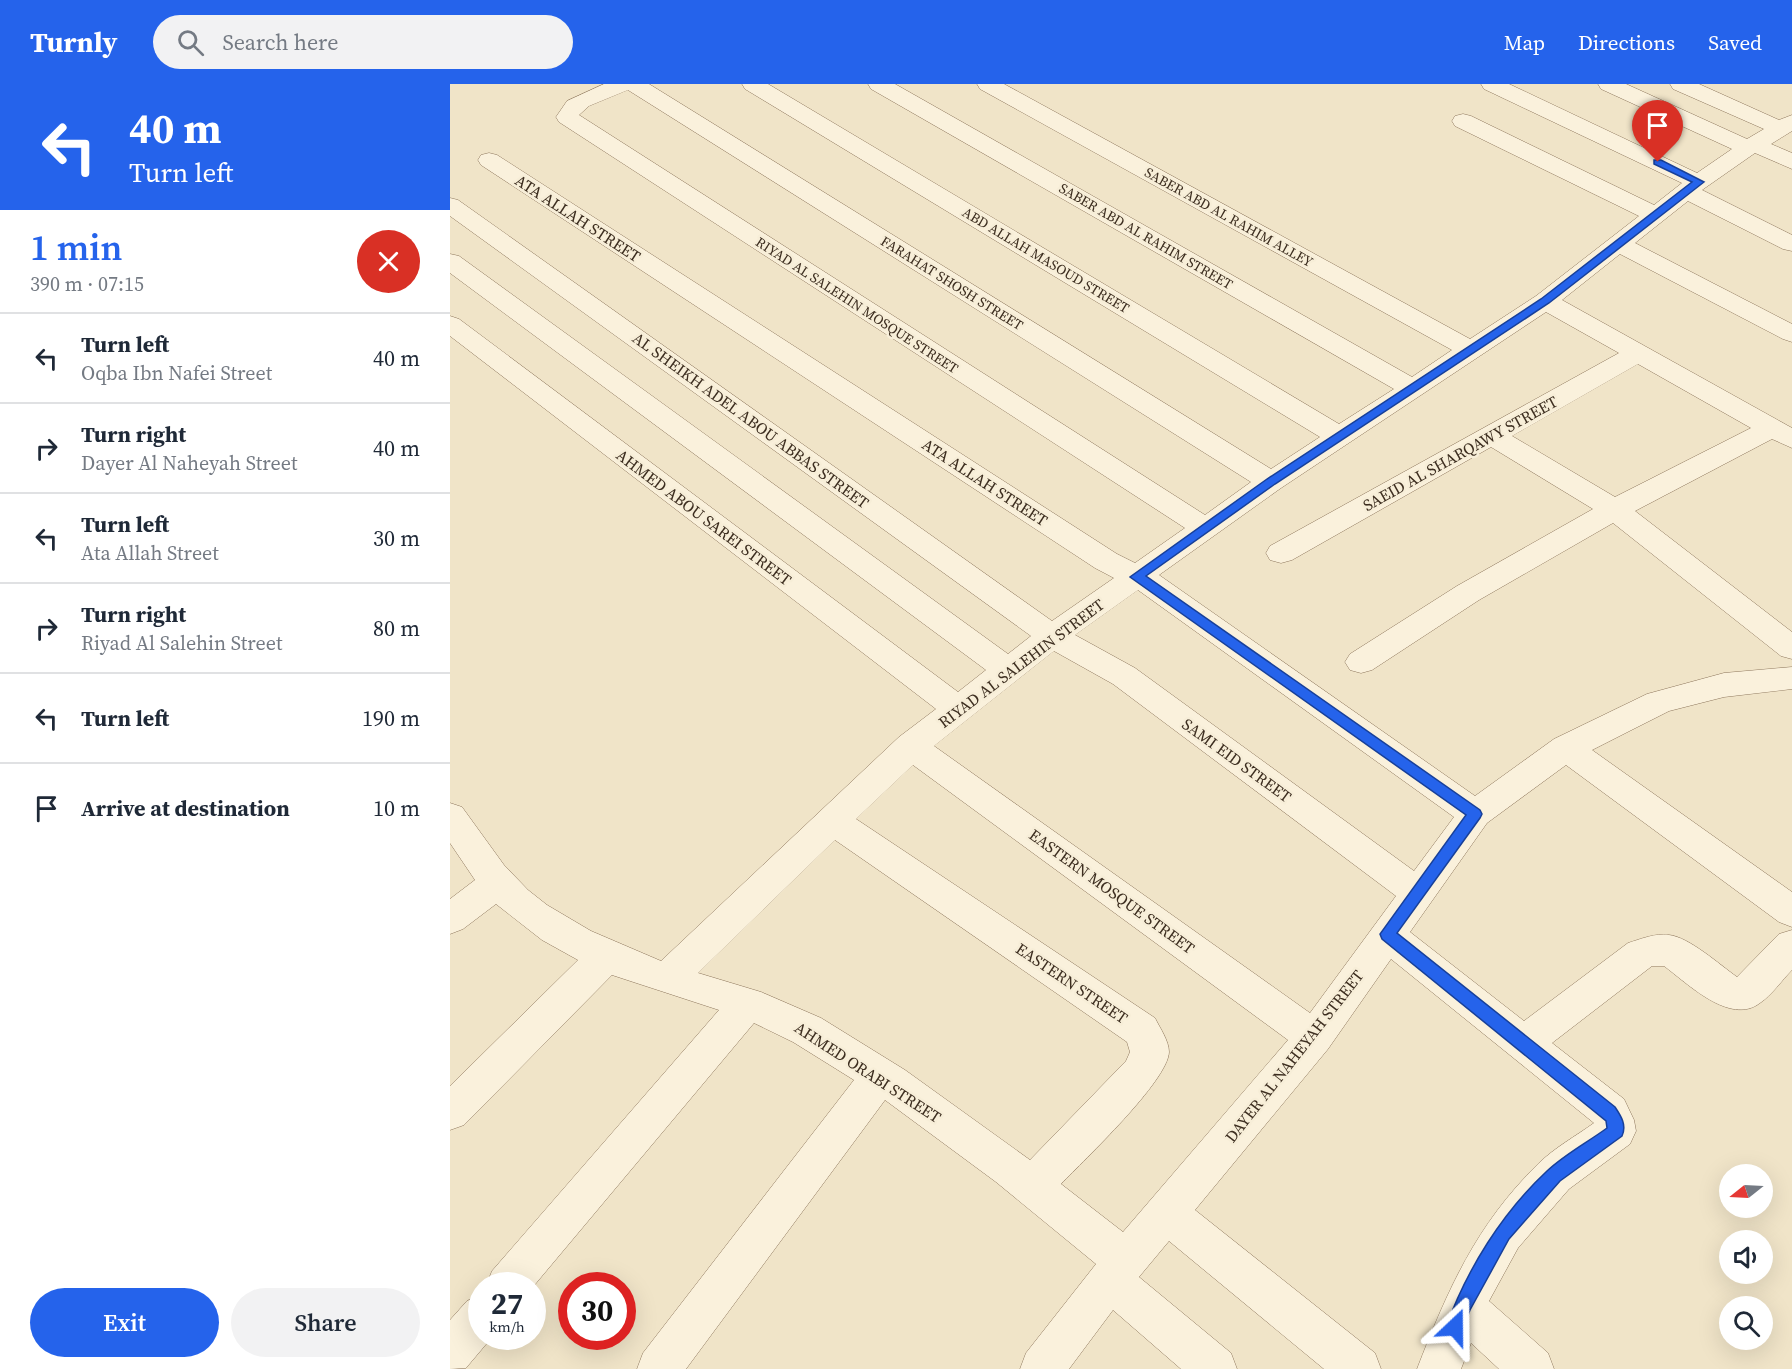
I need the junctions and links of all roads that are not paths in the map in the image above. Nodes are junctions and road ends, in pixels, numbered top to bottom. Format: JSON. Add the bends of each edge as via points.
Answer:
{"nodes":[{"id":1,"x":624,"y":84,"type":"edge"},
{"id":2,"x":634,"y":84,"type":"edge"},
{"id":3,"x":753,"y":84,"type":"edge"},
{"id":4,"x":879,"y":84,"type":"edge"},
{"id":5,"x":988,"y":84,"type":"edge"},
{"id":6,"x":1492,"y":84,"type":"edge"},
{"id":7,"x":1609,"y":84,"type":"edge"},
{"id":8,"x":1681,"y":84,"type":"edge"},
{"id":9,"x":1463,"y":121,"type":"dead end"},
{"id":10,"x":1788,"y":126,"type":"edge"},
{"id":11,"x":1751,"y":146,"type":"junction"},
{"id":12,"x":489,"y":160,"type":"dead end"},
{"id":13,"x":1792,"y":162,"type":"edge"},
{"id":14,"x":1693,"y":186,"type":"junction"},
{"id":15,"x":450,"y":205,"type":"edge"},
{"id":16,"x":1656,"y":214,"type":"junction"},
{"id":17,"x":1619,"y":244,"type":"junction"},
{"id":18,"x":1792,"y":244,"type":"edge"},
{"id":19,"x":450,"y":261,"type":"edge"},
{"id":20,"x":1545,"y":301,"type":"junction"},
{"id":21,"x":450,"y":324,"type":"edge"},
{"id":22,"x":1792,"y":334,"type":"edge"},
{"id":23,"x":1471,"y":350,"type":"junction"},
{"id":24,"x":1640,"y":354,"type":"junction"},
{"id":25,"x":1412,"y":388,"type":"junction"},
{"id":26,"x":1782,"y":433,"type":"edge"},
{"id":27,"x":1339,"y":436,"type":"junction"},
{"id":28,"x":1492,"y":436,"type":"junction"},
{"id":29,"x":1271,"y":482,"type":"junction"},
{"id":30,"x":1614,"y":509,"type":"junction"},
{"id":31,"x":1205,"y":528,"type":"junction"},
{"id":32,"x":1281,"y":553,"type":"dead end"},
{"id":33,"x":1137,"y":577,"type":"junction"},
{"id":34,"x":1052,"y":636,"type":"junction"},
{"id":35,"x":1792,"y":648,"type":"edge"},
{"id":36,"x":1361,"y":662,"type":"dead end"},
{"id":37,"x":1008,"y":670,"type":"junction"},
{"id":38,"x":1792,"y":678,"type":"edge"},
{"id":39,"x":959,"y":710,"type":"junction"},
{"id":40,"x":911,"y":746,"type":"junction"},
{"id":41,"x":1566,"y":748,"type":"junction"},
{"id":42,"x":1475,"y":814,"type":"junction"},
{"id":43,"x":450,"y":816,"type":"edge"},
{"id":44,"x":834,"y":822,"type":"junction"},
{"id":45,"x":498,"y":883,"type":"junction"},
{"id":46,"x":1418,"y":893,"type":"junction"},
{"id":47,"x":1792,"y":912,"type":"edge"},
{"id":48,"x":450,"y":919,"type":"edge"},
{"id":49,"x":1388,"y":934,"type":"junction"},
{"id":50,"x":1792,"y":945,"type":"edge"},
{"id":51,"x":606,"y":956,"type":"junction"},
{"id":52,"x":667,"y":979,"type":"junction"},
{"id":53,"x":748,"y":1003,"type":"junction"},
{"id":54,"x":1314,"y":1036,"type":"junction"},
{"id":55,"x":1522,"y":1044,"type":"junction"},
{"id":56,"x":879,"y":1077,"type":"junction"},
{"id":57,"x":450,"y":1112,"type":"edge"},
{"id":58,"x":1032,"y":1186,"type":"junction"},
{"id":59,"x":1167,"y":1213,"type":"junction"},
{"id":60,"x":1118,"y":1271,"type":"junction"},
{"id":61,"x":519,"y":1272,"type":"edge"},
{"id":62,"x":1462,"y":1306,"type":"junction"},
{"id":63,"x":468,"y":1332,"type":"edge"},
{"id":64,"x":450,"y":1353,"type":"edge"},
{"id":65,"x":659,"y":1369,"type":"edge"},
{"id":66,"x":1042,"y":1369,"type":"edge"},
{"id":67,"x":1215,"y":1369,"type":"edge"},
{"id":68,"x":1359,"y":1369,"type":"edge"},
{"id":69,"x":1439,"y":1369,"type":"edge"},
{"id":70,"x":1532,"y":1369,"type":"edge"}],
"edges":[{"from":1,"to":31,"type":"street","name":"RIYAD AL SALEHIN MOSQUE STREET","via":[[574,105],[567,111],[567,117]]},
{"from":2,"to":29,"type":"street","name":"FARAHAT SHOSH STREET"},
{"from":3,"to":27,"type":"street","name":"ABD ALLAH MASOUD STREET"},
{"from":4,"to":25,"type":"street","name":"SABER ABD AL RAHIM STREET"},
{"from":5,"to":23,"type":"street","name":"SABER ABD AL RAHIM ALLEY"},
{"from":6,"to":14,"type":"street"},
{"from":7,"to":11,"type":"street"},
{"from":8,"to":10,"type":"street"},
{"from":9,"to":16,"type":"street"},
{"from":10,"to":11,"type":"street","name":"RIYAD AL SALEHIN STREET"},
{"from":11,"to":13,"type":"street"},
{"from":11,"to":14,"type":"street","name":"RIYAD AL SALEHIN STREET"},
{"from":12,"to":33,"type":"street","name":"ATA ALLAH STREET","via":[[1106,561]]},
{"from":14,"to":16,"type":"street","name":"RIYAD AL SALEHIN STREET"},
{"from":14,"to":18,"type":"street"},
{"from":15,"to":34,"type":"street","name":"AL SHEIKH ADEL ABOU ABBAS STREET"},
{"from":16,"to":17,"type":"street","name":"RIYAD AL SALEHIN STREET"},
{"from":17,"to":20,"type":"street","name":"RIYAD AL SALEHIN STREET"},
{"from":17,"to":22,"type":"street"},
{"from":19,"to":37,"type":"street"},
{"from":20,"to":23,"type":"street","name":"RIYAD AL SALEHIN STREET"},
{"from":20,"to":24,"type":"street"},
{"from":21,"to":39,"type":"street","name":"AHMED ABOU SAREI STREET"},
{"from":23,"to":25,"type":"street","name":"RIYAD AL SALEHIN STREET"},
{"from":24,"to":26,"type":"street"},
{"from":24,"to":28,"type":"street","name":"SAEID AL SHARQAWY STREET"},
{"from":25,"to":27,"type":"street","name":"RIYAD AL SALEHIN STREET"},
{"from":26,"to":30,"type":"street"},
{"from":27,"to":29,"type":"street","name":"RIYAD AL SALEHIN STREET"},
{"from":28,"to":30,"type":"street"},
{"from":28,"to":32,"type":"street","name":"SAEID AL SHARQAWY STREET"},
{"from":29,"to":31,"type":"street","name":"RIYAD AL SALEHIN STREET"},
{"from":30,"to":35,"type":"street"},
{"from":30,"to":36,"type":"street","via":[[1468,593]]},
{"from":31,"to":33,"type":"street","name":"RIYAD AL SALEHIN STREET"},
{"from":33,"to":34,"type":"street","name":"RIYAD AL SALEHIN STREET"},
{"from":33,"to":42,"type":"street","name":"ATA ALLAH STREET"},
{"from":34,"to":37,"type":"street","name":"RIYAD AL SALEHIN STREET"},
{"from":34,"to":46,"type":"street","name":"SAMI EID STREET","via":[[1124,676]]},
{"from":37,"to":39,"type":"street","name":"RIYAD AL SALEHIN STREET"},
{"from":38,"to":41,"type":"street","name":"DAYER AL NAHEYAH STREET","via":[[1724,686],[1659,702]]},
{"from":39,"to":40,"type":"street","name":"RIYAD AL SALEHIN STREET"},
{"from":40,"to":44,"type":"street","name":"RIYAD AL SALEHIN STREET"},
{"from":40,"to":54,"type":"street","name":"EASTERN MOSQUE STREET"},
{"from":41,"to":42,"type":"street","name":"DAYER AL NAHEYAH STREET"},
{"from":41,"to":47,"type":"street"},
{"from":42,"to":46,"type":"street","name":"DAYER AL NAHEYAH STREET"},
{"from":43,"to":45,"type":"street","name":"AHMED ORABI STREET"},
{"from":44,"to":52,"type":"street","name":"RIYAD AL SALEHIN STREET"},
{"from":44,"to":58,"type":"street","name":"EASTERN STREET","via":[[1141,1030],[1149,1044],[1149,1059],[1140,1073]]},
{"from":45,"to":48,"type":"street"},
{"from":45,"to":51,"type":"street","name":"AHMED ORABI STREET","via":[[562,933]]},
{"from":46,"to":49,"type":"street","name":"DAYER AL NAHEYAH STREET"},
{"from":49,"to":54,"type":"street","name":"DAYER AL NAHEYAH STREET"},
{"from":49,"to":55,"type":"street"},
{"from":50,"to":55,"type":"street","via":[[1741,994],[1732,994],[1670,951],[1641,954]]},
{"from":51,"to":52,"type":"street","name":"AHMED ORABI STREET"},
{"from":51,"to":57,"type":"street"},
{"from":52,"to":53,"type":"street","name":"AHMED ORABI STREET"},
{"from":53,"to":56,"type":"street","name":"AHMED ORABI STREET","via":[[805,1029]]},
{"from":53,"to":61,"type":"street"},
{"from":54,"to":59,"type":"street","name":"DAYER AL NAHEYAH STREET"},
{"from":55,"to":62,"type":"street","via":[[1610,1112],[1616,1131],[1554,1176],[1510,1225]]},
{"from":56,"to":58,"type":"street","name":"AHMED ORABI STREET","via":[[978,1143]]},
{"from":56,"to":65,"type":"street"},
{"from":58,"to":60,"type":"street","name":"AHMED ORABI STREET"},
{"from":59,"to":60,"type":"street","name":"DAYER AL NAHEYAH STREET"},
{"from":59,"to":68,"type":"street"},
{"from":60,"to":66,"type":"street","name":"DAYER AL NAHEYAH STREET"},
{"from":60,"to":67,"type":"street","name":"AHMED ORABI STREET"},
{"from":62,"to":69,"type":"street"},
{"from":62,"to":70,"type":"street"},
{"from":63,"to":64,"type":"street"}]}
